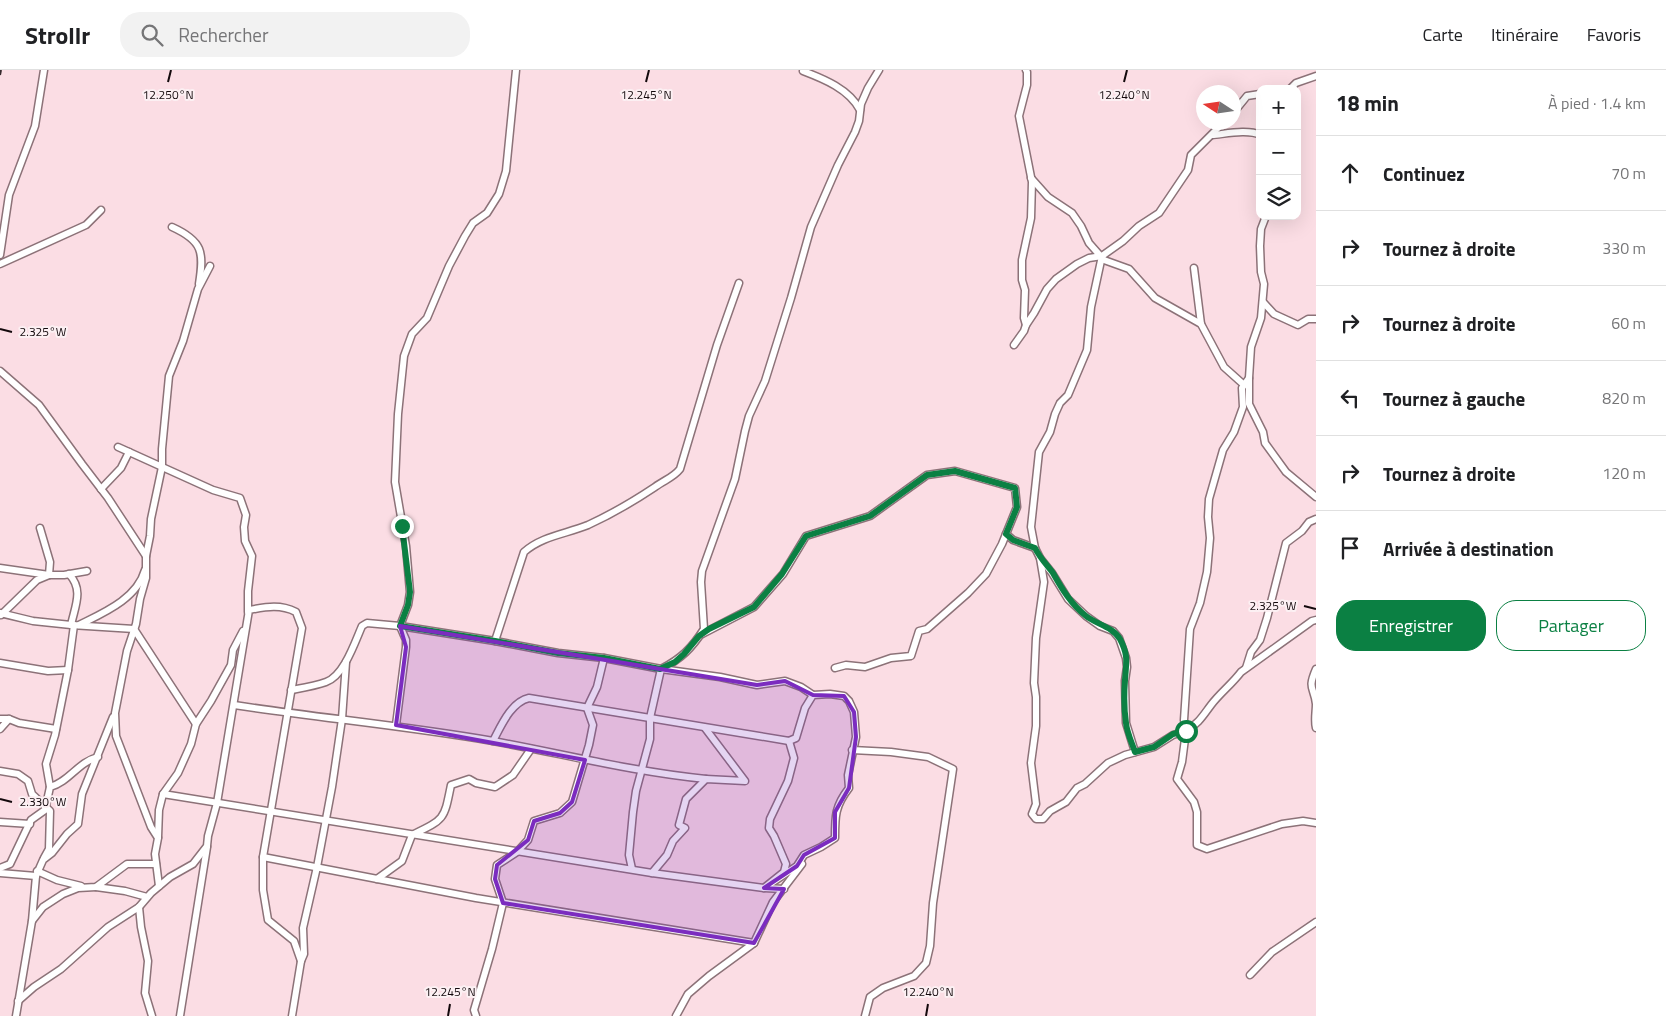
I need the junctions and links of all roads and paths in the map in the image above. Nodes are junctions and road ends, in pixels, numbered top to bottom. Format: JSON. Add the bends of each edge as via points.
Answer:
{"nodes":[{"id":1,"x":44,"y":70,"type":"edge"},
{"id":2,"x":516,"y":70,"type":"edge"},
{"id":3,"x":879,"y":70,"type":"edge"},
{"id":4,"x":1026,"y":70,"type":"edge"},
{"id":5,"x":803,"y":71,"type":"edge"},
{"id":6,"x":1316,"y":76,"type":"edge"},
{"id":7,"x":1294,"y":85,"type":"edge"},
{"id":8,"x":1256,"y":95,"type":"edge"},
{"id":9,"x":1241,"y":103,"type":"edge"},
{"id":10,"x":860,"y":110,"type":"junction"},
{"id":11,"x":1217,"y":130,"type":"edge"},
{"id":12,"x":1256,"y":134,"type":"edge"},
{"id":13,"x":1212,"y":136,"type":"junction"},
{"id":14,"x":1031,"y":178,"type":"junction"},
{"id":15,"x":101,"y":210,"type":"dead end"},
{"id":16,"x":1264,"y":220,"type":"edge"},
{"id":17,"x":172,"y":227,"type":"dead end"},
{"id":18,"x":0,"y":255,"type":"edge"},
{"id":19,"x":1102,"y":256,"type":"junction"},
{"id":20,"x":0,"y":264,"type":"edge"},
{"id":21,"x":210,"y":266,"type":"dead end"},
{"id":22,"x":1194,"y":268,"type":"dead end"},
{"id":23,"x":739,"y":283,"type":"dead end"},
{"id":24,"x":198,"y":289,"type":"junction"},
{"id":25,"x":1263,"y":302,"type":"junction"},
{"id":26,"x":1316,"y":319,"type":"edge"},
{"id":27,"x":1201,"y":324,"type":"junction"},
{"id":28,"x":1026,"y":325,"type":"junction"},
{"id":29,"x":1014,"y":345,"type":"dead end"},
{"id":30,"x":0,"y":371,"type":"edge"},
{"id":31,"x":1249,"y":378,"type":"junction"},
{"id":32,"x":1243,"y":384,"type":"junction"},
{"id":33,"x":118,"y":447,"type":"dead end"},
{"id":34,"x":129,"y":452,"type":"junction"},
{"id":35,"x":162,"y":467,"type":"junction"},
{"id":36,"x":101,"y":488,"type":"junction"},
{"id":37,"x":1316,"y":497,"type":"edge"},
{"id":38,"x":1316,"y":519,"type":"edge"},
{"id":39,"x":40,"y":528,"type":"dead end"},
{"id":40,"x":1006,"y":534,"type":"junction"},
{"id":41,"x":1035,"y":548,"type":"junction"},
{"id":42,"x":146,"y":556,"type":"junction"},
{"id":43,"x":1040,"y":558,"type":"junction"},
{"id":44,"x":146,"y":565,"type":"junction"},
{"id":45,"x":0,"y":568,"type":"edge"},
{"id":46,"x":87,"y":571,"type":"dead end"},
{"id":47,"x":69,"y":574,"type":"junction"},
{"id":48,"x":49,"y":575,"type":"junction"},
{"id":49,"x":249,"y":610,"type":"junction"},
{"id":50,"x":1,"y":614,"type":"edge"},
{"id":51,"x":1316,"y":620,"type":"edge"},
{"id":52,"x":74,"y":625,"type":"junction"},
{"id":53,"x":400,"y":626,"type":"junction"},
{"id":54,"x":134,"y":629,"type":"junction"},
{"id":55,"x":699,"y":636,"type":"junction"},
{"id":56,"x":495,"y":641,"type":"junction"},
{"id":57,"x":604,"y":658,"type":"junction"},
{"id":58,"x":346,"y":661,"type":"junction"},
{"id":59,"x":0,"y":663,"type":"edge"},
{"id":60,"x":835,"y":668,"type":"dead end"},
{"id":61,"x":1246,"y":668,"type":"junction"},
{"id":62,"x":660,"y":669,"type":"junction"},
{"id":63,"x":1316,"y":669,"type":"edge"},
{"id":64,"x":68,"y":670,"type":"junction"},
{"id":65,"x":290,"y":690,"type":"junction"},
{"id":66,"x":813,"y":695,"type":"junction"},
{"id":67,"x":234,"y":705,"type":"junction"},
{"id":68,"x":587,"y":708,"type":"junction"},
{"id":69,"x":115,"y":713,"type":"junction"},
{"id":70,"x":288,"y":713,"type":"junction"},
{"id":71,"x":650,"y":718,"type":"junction"},
{"id":72,"x":0,"y":719,"type":"edge"},
{"id":73,"x":9,"y":719,"type":"junction"},
{"id":74,"x":342,"y":719,"type":"junction"},
{"id":75,"x":196,"y":724,"type":"junction"},
{"id":76,"x":396,"y":725,"type":"junction"},
{"id":77,"x":706,"y":728,"type":"junction"},
{"id":78,"x":1316,"y":728,"type":"edge"},
{"id":79,"x":0,"y":729,"type":"edge"},
{"id":80,"x":56,"y":729,"type":"junction"},
{"id":81,"x":1186,"y":731,"type":"junction"},
{"id":82,"x":493,"y":741,"type":"junction"},
{"id":83,"x":789,"y":741,"type":"junction"},
{"id":84,"x":531,"y":748,"type":"junction"},
{"id":85,"x":852,"y":750,"type":"junction"},
{"id":86,"x":1135,"y":752,"type":"junction"},
{"id":87,"x":98,"y":757,"type":"junction"},
{"id":88,"x":585,"y":760,"type":"junction"},
{"id":89,"x":641,"y":769,"type":"junction"},
{"id":90,"x":0,"y":771,"type":"edge"},
{"id":91,"x":706,"y":780,"type":"junction"},
{"id":92,"x":50,"y":787,"type":"junction"},
{"id":93,"x":163,"y":794,"type":"junction"},
{"id":94,"x":217,"y":803,"type":"junction"},
{"id":95,"x":45,"y":808,"type":"junction"},
{"id":96,"x":270,"y":812,"type":"junction"},
{"id":97,"x":326,"y":821,"type":"junction"},
{"id":98,"x":0,"y":822,"type":"edge"},
{"id":99,"x":1316,"y":823,"type":"edge"},
{"id":100,"x":30,"y":824,"type":"junction"},
{"id":101,"x":412,"y":835,"type":"junction"},
{"id":102,"x":158,"y":838,"type":"junction"},
{"id":103,"x":207,"y":846,"type":"junction"},
{"id":104,"x":517,"y":852,"type":"junction"},
{"id":105,"x":810,"y":852,"type":"junction"},
{"id":106,"x":263,"y":857,"type":"junction"},
{"id":107,"x":43,"y":860,"type":"junction"},
{"id":108,"x":156,"y":864,"type":"junction"},
{"id":109,"x":317,"y":867,"type":"junction"},
{"id":110,"x":0,"y":868,"type":"edge"},
{"id":111,"x":632,"y":870,"type":"junction"},
{"id":112,"x":0,"y":872,"type":"edge"},
{"id":113,"x":36,"y":873,"type":"junction"},
{"id":114,"x":652,"y":873,"type":"junction"},
{"id":115,"x":377,"y":879,"type":"junction"},
{"id":116,"x":98,"y":886,"type":"junction"},
{"id":117,"x":159,"y":886,"type":"junction"},
{"id":118,"x":85,"y":888,"type":"junction"},
{"id":119,"x":764,"y":888,"type":"junction"},
{"id":120,"x":784,"y":889,"type":"junction"},
{"id":121,"x":147,"y":897,"type":"junction"},
{"id":122,"x":503,"y":903,"type":"junction"},
{"id":123,"x":139,"y":907,"type":"junction"},
{"id":124,"x":32,"y":921,"type":"junction"},
{"id":125,"x":1316,"y":922,"type":"edge"},
{"id":126,"x":754,"y":943,"type":"junction"},
{"id":127,"x":301,"y":961,"type":"junction"},
{"id":128,"x":1250,"y":975,"type":"dead end"},
{"id":129,"x":18,"y":1001,"type":"junction"},
{"id":130,"x":16,"y":1016,"type":"edge"},
{"id":131,"x":152,"y":1016,"type":"edge"},
{"id":132,"x":180,"y":1016,"type":"edge"},
{"id":133,"x":292,"y":1016,"type":"edge"},
{"id":134,"x":476,"y":1016,"type":"edge"},
{"id":135,"x":676,"y":1016,"type":"edge"},
{"id":136,"x":865,"y":1016,"type":"edge"}],
"edges":[{"from":1,"to":18,"type":"street","via":[[35,126],[9,194]]},
{"from":2,"to":53,"type":"street","via":[[506,171],[499,194],[487,213],[473,223],[464,236],[427,318],[412,334],[404,356],[395,482],[410,592]]},
{"from":3,"to":10,"type":"street"},
{"from":4,"to":14,"type":"street","via":[[1027,85],[1019,116]]},
{"from":5,"to":10,"type":"street","via":[[836,85]]},
{"from":6,"to":7,"type":"street"},
{"from":8,"to":9,"type":"street","via":[[1247,96]]},
{"from":10,"to":55,"type":"street","via":[[855,132],[811,227],[765,380],[744,431],[735,479],[702,572],[704,628]]},
{"from":11,"to":13,"type":"street"},
{"from":12,"to":13,"type":"street"},
{"from":13,"to":19,"type":"street","via":[[1192,155],[1188,170],[1159,213]]},
{"from":14,"to":19,"type":"street","via":[[1048,197],[1072,214],[1089,243]]},
{"from":14,"to":28,"type":"street","via":[[1031,218],[1022,260]]},
{"from":15,"to":20,"type":"street","via":[[86,225]]},
{"from":16,"to":25,"type":"street","via":[[1260,252]]},
{"from":17,"to":24,"type":"street","via":[[190,235],[198,248],[202,261]]},
{"from":19,"to":27,"type":"street","via":[[1104,260],[1129,269],[1156,298]]},
{"from":19,"to":28,"type":"street","via":[[1077,264],[1056,279]]},
{"from":19,"to":41,"type":"street","via":[[1091,307],[1087,350],[1039,452],[1031,519]]},
{"from":21,"to":24,"type":"street"},
{"from":22,"to":27,"type":"street"},
{"from":23,"to":56,"type":"street","via":[[680,469],[628,505],[534,544],[524,552]]},
{"from":24,"to":35,"type":"street","via":[[169,376]]},
{"from":25,"to":26,"type":"street","via":[[1274,314],[1298,325],[1308,319]]},
{"from":25,"to":31,"type":"street","via":[[1251,347]]},
{"from":27,"to":32,"type":"street","via":[[1224,367]]},
{"from":28,"to":29,"type":"street"},
{"from":30,"to":36,"type":"street","via":[[39,404]]},
{"from":31,"to":32,"type":"street"},
{"from":31,"to":37,"type":"street","via":[[1249,404],[1265,443],[1286,472]]},
{"from":32,"to":81,"type":"street","via":[[1243,407],[1223,450],[1209,499],[1207,572],[1190,629]]},
{"from":33,"to":34,"type":"street"},
{"from":34,"to":35,"type":"street"},
{"from":34,"to":36,"type":"street","via":[[121,468]]},
{"from":35,"to":42,"type":"street"},
{"from":35,"to":49,"type":"street","via":[[212,490],[240,498],[246,515],[245,540],[252,556]]},
{"from":36,"to":42,"type":"street"},
{"from":38,"to":61,"type":"street","via":[[1286,543],[1260,640],[1251,652]]},
{"from":39,"to":48,"type":"street","via":[[50,562]]},
{"from":40,"to":41,"type":"street"},
{"from":40,"to":55,"type":"street","via":[[1017,507],[1015,488],[955,471],[927,475],[870,516],[806,536],[782,574],[754,607]]},
{"from":40,"to":60,"type":"street","via":[[986,574],[927,628],[919,631],[911,656],[891,658],[865,667]]},
{"from":41,"to":43,"type":"street"},
{"from":42,"to":44,"type":"street"},
{"from":43,"to":86,"type":"street","via":[[1068,598],[1086,616],[1119,638],[1127,667],[1126,723]]},
{"from":43,"to":86,"type":"street","via":[[1044,582],[1036,638],[1036,726],[1030,763],[1036,804],[1032,814],[1036,819],[1043,819],[1108,763]]},
{"from":44,"to":52,"type":"street","via":[[143,577],[128,596],[112,608]]},
{"from":44,"to":54,"type":"street"},
{"from":45,"to":48,"type":"street"},
{"from":46,"to":47,"type":"street"},
{"from":47,"to":48,"type":"street"},
{"from":47,"to":52,"type":"street","via":[[78,589]]},
{"from":48,"to":50,"type":"street","via":[[37,580]]},
{"from":49,"to":65,"type":"street","via":[[281,606],[296,612],[300,619],[301,638]]},
{"from":49,"to":67,"type":"street"},
{"from":49,"to":75,"type":"street","via":[[241,637],[233,650],[231,665]]},
{"from":50,"to":52,"type":"street"},
{"from":51,"to":61,"type":"street"},
{"from":52,"to":54,"type":"street"},
{"from":52,"to":64,"type":"street"},
{"from":53,"to":56,"type":"street"},
{"from":53,"to":58,"type":"street","via":[[364,624]]},
{"from":53,"to":76,"type":"street","via":[[406,647]]},
{"from":54,"to":69,"type":"street"},
{"from":54,"to":75,"type":"street"},
{"from":55,"to":62,"type":"street","via":[[675,662]]},
{"from":56,"to":57,"type":"street"},
{"from":57,"to":62,"type":"street"},
{"from":57,"to":68,"type":"street","via":[[597,687]]},
{"from":58,"to":65,"type":"street","via":[[328,682]]},
{"from":58,"to":74,"type":"street"},
{"from":59,"to":64,"type":"street","via":[[48,671]]},
{"from":61,"to":81,"type":"street","via":[[1197,724]]},
{"from":62,"to":66,"type":"street","via":[[720,676],[757,685],[785,681]]},
{"from":62,"to":71,"type":"street"},
{"from":63,"to":78,"type":"street","via":[[1311,683],[1316,703]]},
{"from":64,"to":80,"type":"street"},
{"from":65,"to":70,"type":"street"},
{"from":66,"to":83,"type":"street","via":[[805,708],[796,738]]},
{"from":66,"to":85,"type":"street","via":[[844,696],[849,701],[854,712],[856,737]]},
{"from":67,"to":70,"type":"street"},
{"from":67,"to":94,"type":"street"},
{"from":68,"to":71,"type":"street"},
{"from":68,"to":82,"type":"street","via":[[536,699],[522,700],[509,713]]},
{"from":68,"to":88,"type":"street","via":[[594,725]]},
{"from":69,"to":87,"type":"street"},
{"from":69,"to":102,"type":"street","via":[[116,736]]},
{"from":70,"to":74,"type":"street"},
{"from":70,"to":96,"type":"street"},
{"from":71,"to":77,"type":"street"},
{"from":71,"to":89,"type":"street","via":[[650,739]]},
{"from":72,"to":73,"type":"street"},
{"from":73,"to":79,"type":"street"},
{"from":73,"to":80,"type":"street"},
{"from":74,"to":76,"type":"street"},
{"from":74,"to":97,"type":"street"},
{"from":75,"to":93,"type":"street","via":[[178,773]]},
{"from":76,"to":82,"type":"street"},
{"from":77,"to":83,"type":"street"},
{"from":77,"to":91,"type":"street","via":[[745,781]]},
{"from":80,"to":92,"type":"street","via":[[46,764]]},
{"from":81,"to":86,"type":"street","via":[[1173,734],[1154,747]]},
{"from":81,"to":99,"type":"street","via":[[1177,779],[1194,802],[1197,812],[1196,845],[1208,849],[1282,824]]},
{"from":82,"to":84,"type":"street"},
{"from":83,"to":119,"type":"street","via":[[794,758],[769,828],[786,864],[784,872]]},
{"from":84,"to":88,"type":"street"},
{"from":84,"to":101,"type":"street","via":[[513,775],[495,788],[469,779],[452,785],[445,812],[437,823]]},
{"from":85,"to":105,"type":"street","via":[[849,788],[835,812],[835,838]]},
{"from":85,"to":136,"type":"street","via":[[928,757],[953,769],[926,963],[914,976],[883,988],[870,997]]},
{"from":87,"to":92,"type":"street","via":[[78,767],[58,785]]},
{"from":87,"to":107,"type":"street","via":[[82,794],[78,824]]},
{"from":88,"to":89,"type":"street"},
{"from":88,"to":104,"type":"street","via":[[572,802],[560,813],[534,821],[528,840]]},
{"from":89,"to":91,"type":"street"},
{"from":89,"to":111,"type":"street","via":[[630,836]]},
{"from":90,"to":95,"type":"street","via":[[18,774],[28,782],[32,794]]},
{"from":91,"to":114,"type":"street","via":[[686,799],[679,825],[685,828],[672,841],[667,855]]},
{"from":92,"to":95,"type":"street"},
{"from":93,"to":94,"type":"street"},
{"from":93,"to":102,"type":"street"},
{"from":94,"to":96,"type":"street"},
{"from":94,"to":103,"type":"street"},
{"from":95,"to":100,"type":"street"},
{"from":95,"to":107,"type":"street","via":[[50,812],[48,849]]},
{"from":96,"to":97,"type":"street"},
{"from":96,"to":106,"type":"street"},
{"from":97,"to":101,"type":"street"},
{"from":97,"to":109,"type":"street"},
{"from":98,"to":100,"type":"street"},
{"from":100,"to":110,"type":"street","via":[[10,864]]},
{"from":101,"to":104,"type":"street"},
{"from":101,"to":115,"type":"street","via":[[402,861]]},
{"from":102,"to":108,"type":"street"},
{"from":103,"to":117,"type":"street","via":[[193,864]]},
{"from":103,"to":132,"type":"street"},
{"from":104,"to":111,"type":"street"},
{"from":104,"to":122,"type":"street","via":[[497,865],[495,878]]},
{"from":105,"to":119,"type":"street"},
{"from":105,"to":120,"type":"street"},
{"from":106,"to":109,"type":"street"},
{"from":106,"to":127,"type":"street","via":[[263,890],[268,920],[294,941]]},
{"from":107,"to":113,"type":"street"},
{"from":108,"to":116,"type":"street","via":[[127,864]]},
{"from":108,"to":117,"type":"street"},
{"from":109,"to":115,"type":"street"},
{"from":109,"to":127,"type":"street","via":[[303,928],[304,954]]},
{"from":111,"to":114,"type":"street"},
{"from":112,"to":113,"type":"street"},
{"from":113,"to":118,"type":"street"},
{"from":113,"to":124,"type":"street"},
{"from":114,"to":119,"type":"street"},
{"from":115,"to":122,"type":"street"},
{"from":116,"to":118,"type":"street"},
{"from":116,"to":121,"type":"street"},
{"from":117,"to":121,"type":"street"},
{"from":118,"to":124,"type":"street","via":[[62,894],[43,907]]},
{"from":119,"to":120,"type":"street"},
{"from":120,"to":126,"type":"street","via":[[773,902]]},
{"from":121,"to":123,"type":"street"},
{"from":122,"to":126,"type":"street"},
{"from":122,"to":134,"type":"street","via":[[474,1010]]},
{"from":123,"to":129,"type":"street","via":[[108,927],[61,969]]},
{"from":123,"to":131,"type":"street","via":[[148,961],[145,993]]},
{"from":124,"to":129,"type":"street"},
{"from":125,"to":128,"type":"street","via":[[1272,952]]},
{"from":126,"to":135,"type":"street","via":[[688,994]]},
{"from":127,"to":133,"type":"street"},
{"from":129,"to":130,"type":"street"}]}
